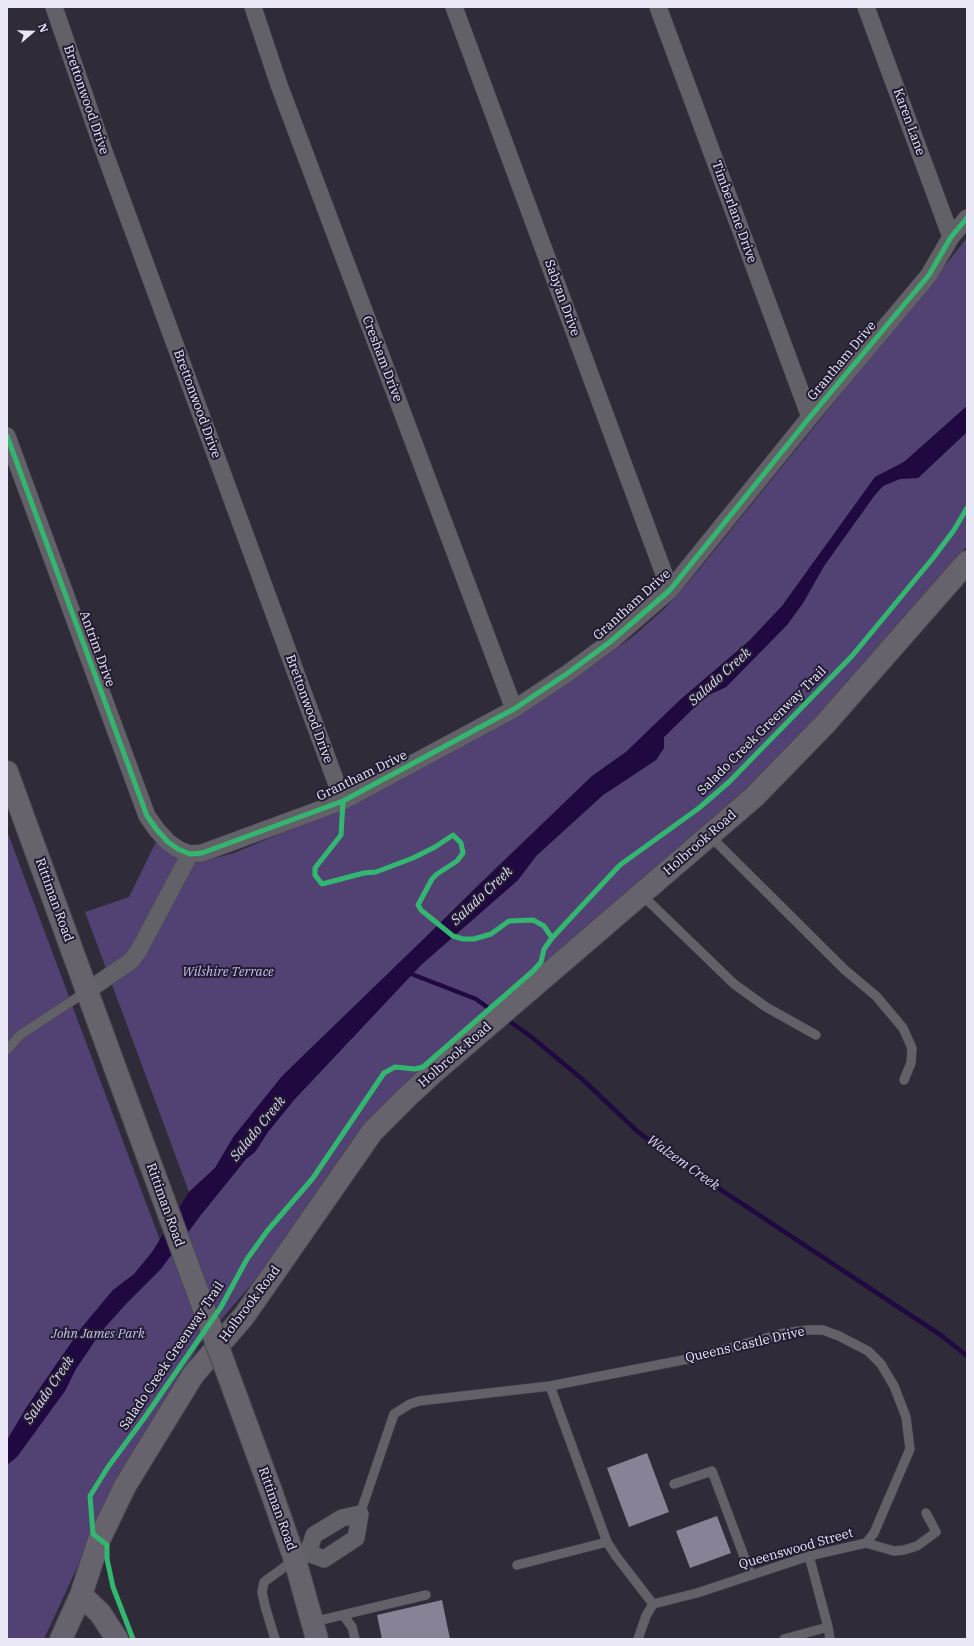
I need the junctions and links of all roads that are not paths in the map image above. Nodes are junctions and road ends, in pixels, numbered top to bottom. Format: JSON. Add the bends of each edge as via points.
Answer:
{"nodes":[{"id":1,"x":54,"y":7,"type":"edge"},
{"id":2,"x":253,"y":7,"type":"edge"},
{"id":3,"x":454,"y":7,"type":"edge"},
{"id":4,"x":658,"y":7,"type":"edge"},
{"id":5,"x":866,"y":7,"type":"edge"},
{"id":6,"x":967,"y":218,"type":"edge"},
{"id":7,"x":951,"y":237,"type":"junction"},
{"id":8,"x":810,"y":417,"type":"junction"},
{"id":9,"x":7,"y":436,"type":"edge"},
{"id":10,"x":13,"y":469,"type":"edge"},
{"id":11,"x":967,"y":562,"type":"edge"},
{"id":12,"x":670,"y":590,"type":"junction"},
{"id":13,"x":514,"y":709,"type":"junction"},
{"id":14,"x":7,"y":772,"type":"edge"},
{"id":15,"x":343,"y":801,"type":"junction"},
{"id":16,"x":709,"y":835,"type":"junction"},
{"id":17,"x":190,"y":854,"type":"junction"},
{"id":18,"x":641,"y":894,"type":"junction"},
{"id":19,"x":87,"y":991,"type":"junction"},
{"id":20,"x":816,"y":1035,"type":"dead end"},
{"id":21,"x":7,"y":1050,"type":"edge"},
{"id":22,"x":904,"y":1080,"type":"dead end"},
{"id":23,"x":550,"y":1386,"type":"junction"},
{"id":24,"x":674,"y":1484,"type":"dead end"},
{"id":25,"x":926,"y":1513,"type":"dead end"},
{"id":26,"x":360,"y":1514,"type":"junction"},
{"id":27,"x":606,"y":1542,"type":"junction"},
{"id":28,"x":866,"y":1543,"type":"junction"},
{"id":29,"x":302,"y":1556,"type":"junction"},
{"id":30,"x":810,"y":1556,"type":"junction"},
{"id":31,"x":517,"y":1565,"type":"dead end"},
{"id":32,"x":750,"y":1575,"type":"junction"},
{"id":33,"x":81,"y":1595,"type":"junction"},
{"id":34,"x":426,"y":1595,"type":"dead end"},
{"id":35,"x":653,"y":1604,"type":"junction"},
{"id":36,"x":343,"y":1614,"type":"junction"},
{"id":37,"x":828,"y":1627,"type":"junction"},
{"id":38,"x":315,"y":1630,"type":"edge"},
{"id":39,"x":61,"y":1639,"type":"edge"},
{"id":40,"x":117,"y":1639,"type":"edge"},
{"id":41,"x":275,"y":1639,"type":"edge"},
{"id":42,"x":355,"y":1639,"type":"edge"},
{"id":43,"x":638,"y":1639,"type":"edge"},
{"id":44,"x":784,"y":1639,"type":"edge"},
{"id":45,"x":830,"y":1639,"type":"edge"}],
"edges":[{"from":1,"to":15,"type":"street","name":"Brettonwood Drive"},
{"from":2,"to":13,"type":"street","name":"Cresham Drive","via":[[279,85]]},
{"from":3,"to":12,"type":"street","name":"Sabyan Drive"},
{"from":4,"to":8,"type":"street","name":"Timberlane Drive"},
{"from":5,"to":7,"type":"street","name":"Karen Lane"},
{"from":6,"to":7,"type":"street","name":"Grantham Drive"},
{"from":7,"to":8,"type":"street","name":"Grantham Drive","via":[[929,275]]},
{"from":8,"to":12,"type":"street","name":"Grantham Drive"},
{"from":9,"to":10,"type":"street","name":"Antrim Drive"},
{"from":10,"to":17,"type":"street","name":"Antrim Drive","via":[[147,816],[168,842]]},
{"from":11,"to":16,"type":"street","name":"Holbrook Road","via":[[825,724],[754,796]]},
{"from":12,"to":13,"type":"street","name":"Grantham Drive","via":[[610,642]]},
{"from":13,"to":15,"type":"street","name":"Grantham Drive"},
{"from":14,"to":19,"type":"street","name":"Rittiman Road"},
{"from":15,"to":17,"type":"street","name":"Grantham Drive","via":[[202,853]]},
{"from":16,"to":18,"type":"street","name":"Holbrook Road"},
{"from":16,"to":22,"type":"lane","via":[[845,970],[876,996],[903,1028],[912,1048],[911,1063]]},
{"from":17,"to":19,"type":"street","via":[[131,961]]},
{"from":18,"to":20,"type":"lane","via":[[734,984],[766,1007]]},
{"from":18,"to":33,"type":"street","name":"Holbrook Road","via":[[465,1045],[372,1132],[244,1316],[194,1375],[125,1486],[99,1540]]},
{"from":19,"to":21,"type":"lane","via":[[20,1036]]},
{"from":19,"to":29,"type":"street","name":"Rittiman Road","bridge":true,"via":[[271,1491]]},
{"from":23,"to":26,"type":"lane","name":"Queens Castle Drive","via":[[419,1401],[394,1414]]},
{"from":23,"to":27,"type":"lane"},
{"from":23,"to":28,"type":"lane","name":"Queens Castle Drive","via":[[692,1358],[784,1333],[823,1330],[839,1336],[868,1351],[881,1364],[894,1386],[906,1417],[910,1438],[910,1449],[874,1533]]},
{"from":24,"to":32,"type":"lane","via":[[712,1471]]},
{"from":25,"to":28,"type":"lane","name":"Queenswood Street","via":[[936,1532],[917,1546],[894,1551]]},
{"from":26,"to":29,"type":"street","via":[[342,1518],[314,1535]]},
{"from":26,"to":29,"type":"street","name":"Queens Castle Drive","via":[[356,1538],[324,1559]]},
{"from":27,"to":31,"type":"lane"},
{"from":27,"to":35,"type":"lane"},
{"from":28,"to":30,"type":"lane","name":"Queenswood Street"},
{"from":29,"to":38,"type":"street","name":"Rittiman Road"},
{"from":29,"to":41,"type":"lane","via":[[264,1582],[262,1592]]},
{"from":30,"to":32,"type":"lane","name":"Queenswood Street"},
{"from":30,"to":37,"type":"lane"},
{"from":32,"to":35,"type":"lane","name":"Queenswood Street"},
{"from":33,"to":39,"type":"street","name":"Holbrook Road"},
{"from":33,"to":40,"type":"street","via":[[100,1613]]},
{"from":34,"to":36,"type":"lane"},
{"from":35,"to":43,"type":"lane"},
{"from":36,"to":38,"type":"lane"},
{"from":36,"to":42,"type":"lane","via":[[352,1628]]},
{"from":37,"to":44,"type":"lane"},
{"from":37,"to":45,"type":"lane"}]}
